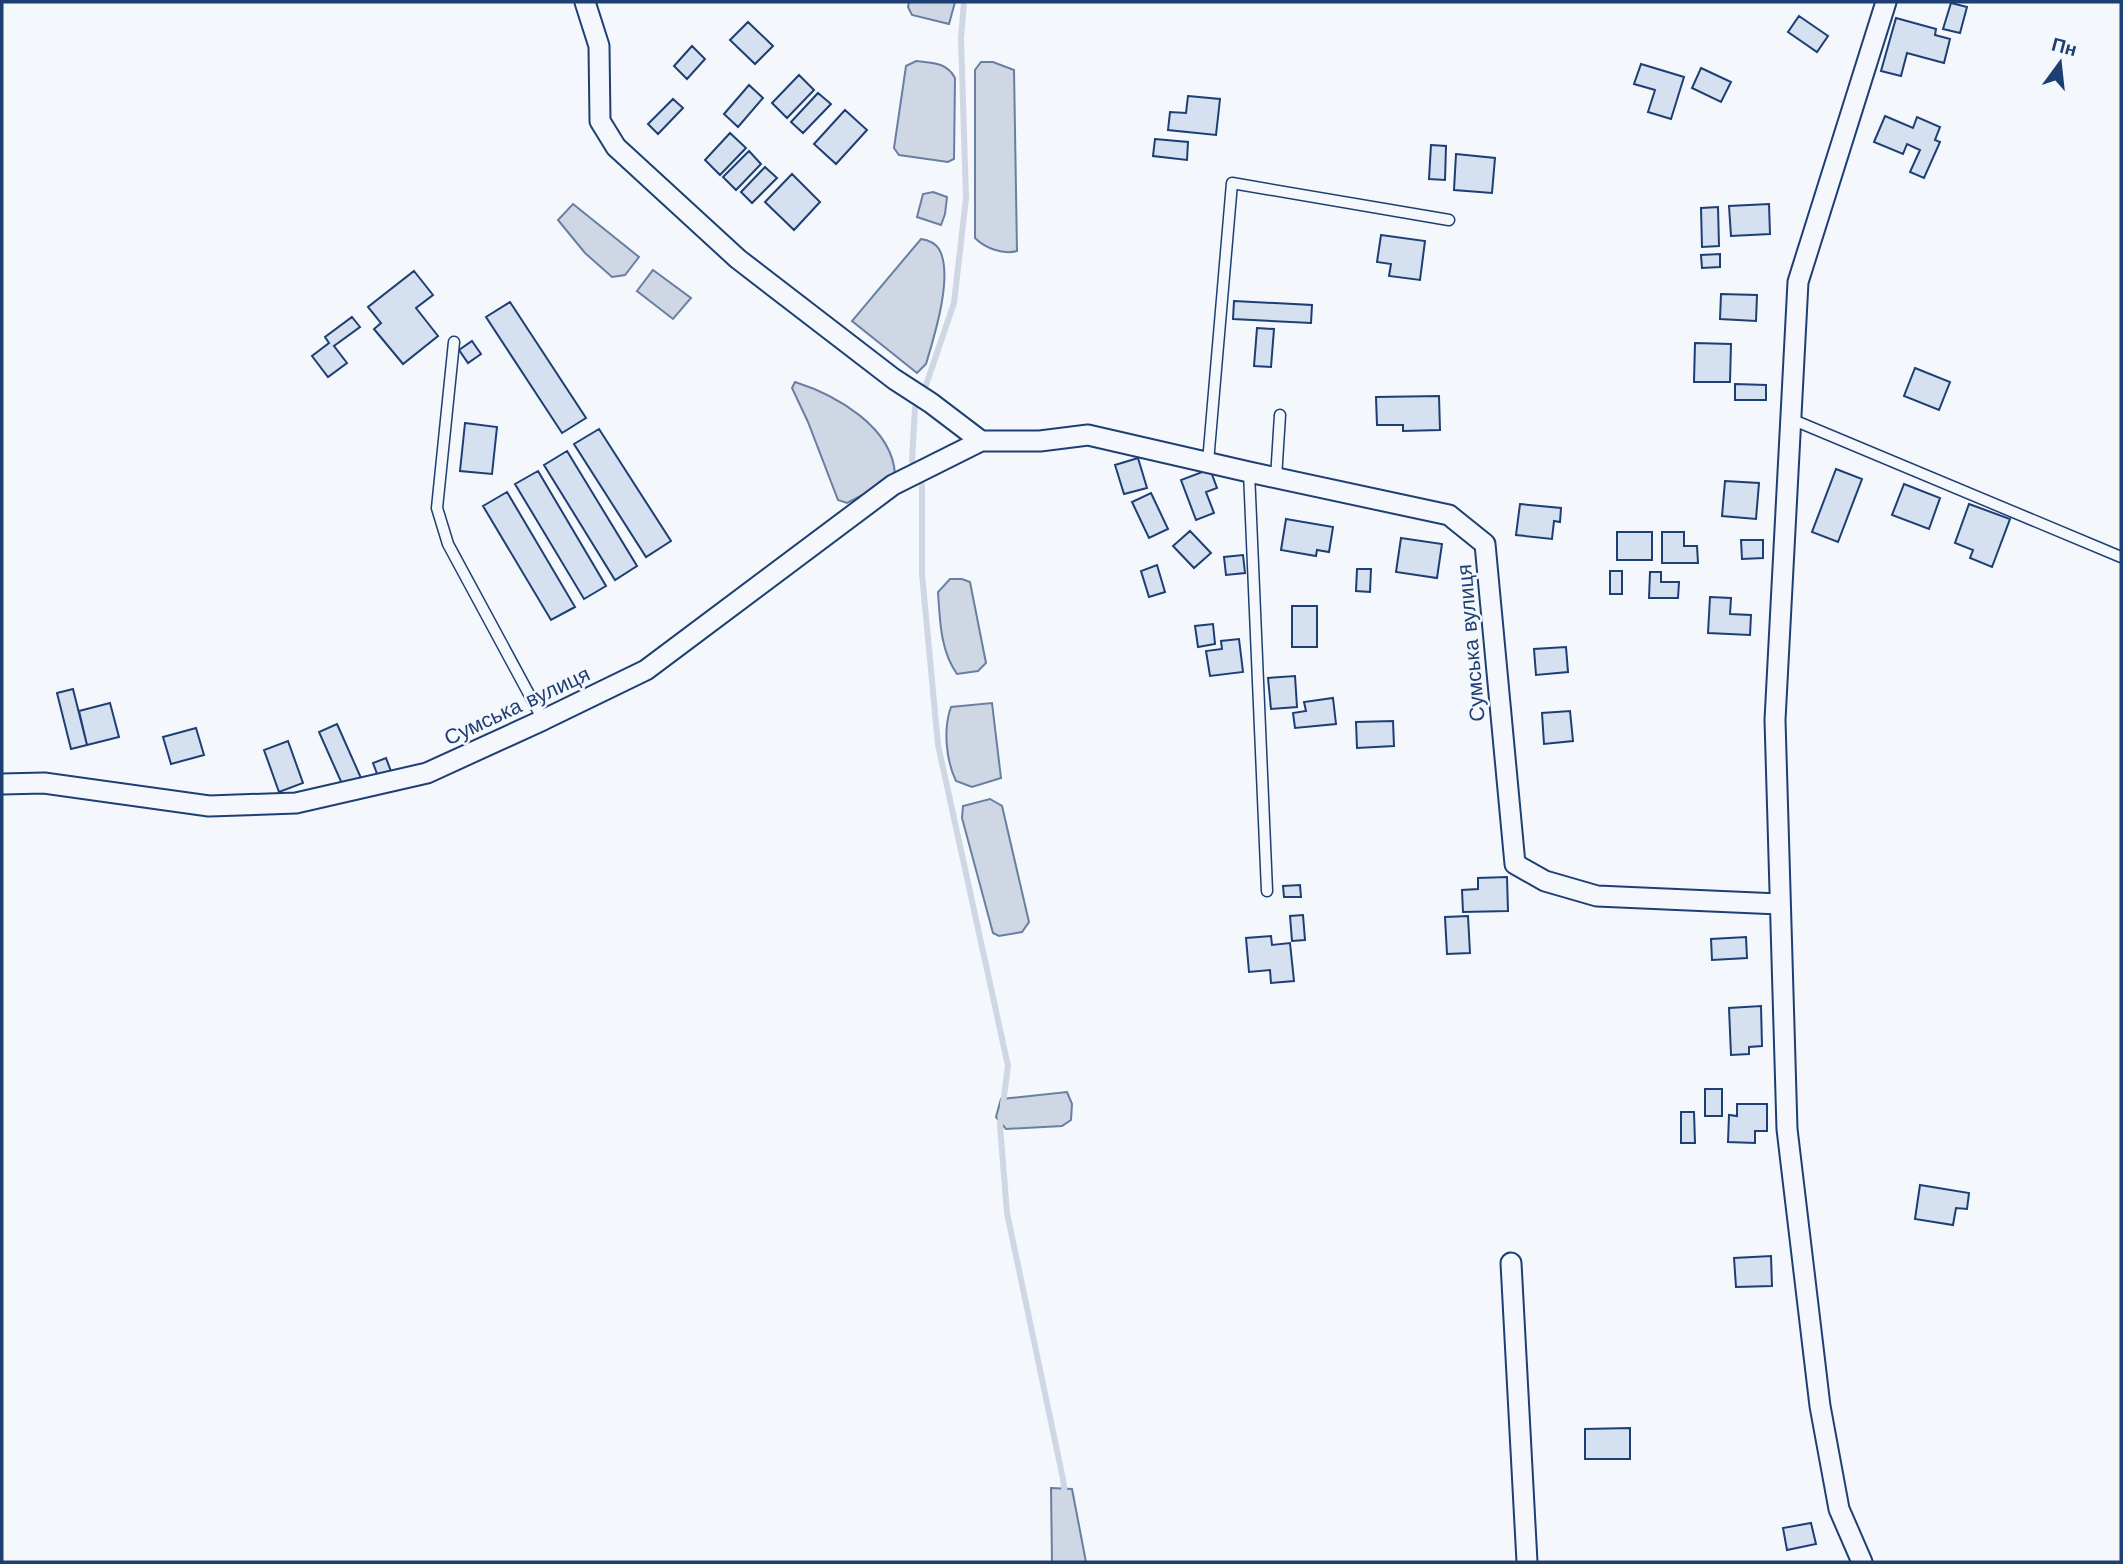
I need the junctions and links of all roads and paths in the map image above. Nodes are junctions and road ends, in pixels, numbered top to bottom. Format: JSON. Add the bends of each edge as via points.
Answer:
{"nodes":[{"id":1,"x":584,"y":2,"type":"edge"},
{"id":2,"x":1886,"y":2,"type":"edge"},
{"id":3,"x":1449,"y":220,"type":"dead end"},
{"id":4,"x":454,"y":342,"type":"dead end"},
{"id":5,"x":1280,"y":415,"type":"dead end"},
{"id":6,"x":1791,"y":419,"type":"junction"},
{"id":7,"x":981,"y":442,"type":"junction"},
{"id":8,"x":1208,"y":462,"type":"junction"},
{"id":9,"x":1250,"y":472,"type":"junction"},
{"id":10,"x":1276,"y":478,"type":"junction"},
{"id":11,"x":2121,"y":557,"type":"edge"},
{"id":12,"x":543,"y":720,"type":"junction"},
{"id":13,"x":2,"y":784,"type":"edge"},
{"id":14,"x":1267,"y":891,"type":"dead end"},
{"id":15,"x":1779,"y":904,"type":"junction"},
{"id":16,"x":1511,"y":1263,"type":"dead end"},
{"id":17,"x":1527,"y":1562,"type":"edge"},
{"id":18,"x":1862,"y":1562,"type":"edge"}],
"edges":[{"from":1,"to":7,"type":"street","via":[[599,46],[600,121],[616,147],[738,259]]},
{"from":2,"to":6,"type":"street","via":[[1798,282]]},
{"from":3,"to":8,"type":"lane","via":[[1231,183]]},
{"from":4,"to":12,"type":"lane","via":[[437,508],[448,544]]},
{"from":5,"to":10,"type":"lane"},
{"from":6,"to":11,"type":"lane"},
{"from":6,"to":15,"type":"street","via":[[1774,720]]},
{"from":7,"to":8,"type":"street","name":"Сумська вулиця","via":[[1088,435]]},
{"from":7,"to":12,"type":"street","name":"Сумська вулиця","via":[[892,485],[646,670]]},
{"from":8,"to":9,"type":"street","name":"Сумська вулиця"},
{"from":9,"to":10,"type":"street","name":"Сумська вулиця"},
{"from":9,"to":14,"type":"lane"},
{"from":10,"to":15,"type":"street","name":"Сумська вулиця","via":[[1449,515],[1485,544],[1516,864],[1545,881],[1597,896]]},
{"from":12,"to":13,"type":"street","name":"Сумська вулиця","via":[[427,773],[296,803],[209,806],[44,783]]},
{"from":15,"to":18,"type":"street","via":[[1787,1129],[1820,1406],[1839,1509]]},
{"from":16,"to":17,"type":"street"}]}
